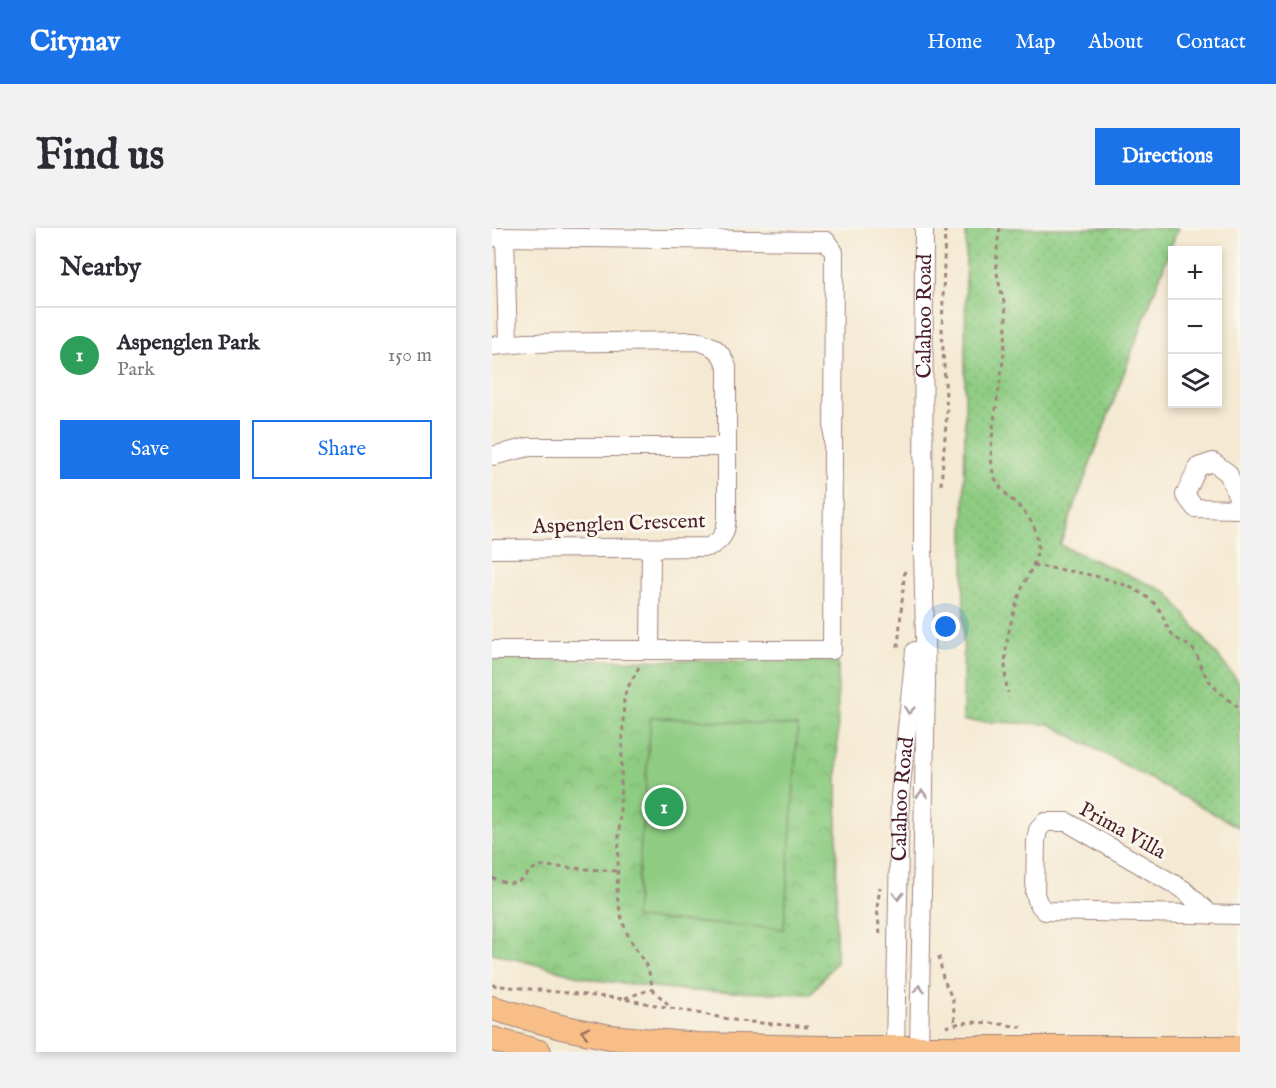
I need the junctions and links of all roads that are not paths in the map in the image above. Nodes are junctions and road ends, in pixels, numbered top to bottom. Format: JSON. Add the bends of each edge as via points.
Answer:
{"nodes":[{"id":1,"x":924,"y":228,"type":"edge"},
{"id":2,"x":499,"y":237,"type":"edge"},
{"id":3,"x":500,"y":345,"type":"edge"},
{"id":4,"x":727,"y":447,"type":"junction"},
{"id":5,"x":492,"y":456,"type":"edge"},
{"id":6,"x":1240,"y":502,"type":"edge"},
{"id":7,"x":1240,"y":508,"type":"edge"},
{"id":8,"x":651,"y":548,"type":"junction"},
{"id":9,"x":923,"y":548,"type":"junction"},
{"id":10,"x":492,"y":549,"type":"edge"},
{"id":11,"x":492,"y":650,"type":"edge"},
{"id":12,"x":646,"y":650,"type":"junction"},
{"id":13,"x":1211,"y":915,"type":"junction"},
{"id":14,"x":1240,"y":915,"type":"edge"},
{"id":15,"x":492,"y":1008,"type":"edge"},
{"id":16,"x":492,"y":1039,"type":"edge"},
{"id":17,"x":1240,"y":1048,"type":"edge"},
{"id":18,"x":895,"y":1050,"type":"edge"},
{"id":19,"x":919,"y":1050,"type":"edge"},
{"id":20,"x":539,"y":1052,"type":"edge"}],
"edges":[{"from":1,"to":9,"type":"street","name":"Calahoo Road"},
{"from":2,"to":3,"type":"street"},
{"from":2,"to":12,"type":"street","via":[[826,241],[834,252],[832,650]]},
{"from":3,"to":4,"type":"street","name":"Aspenglen Crescent","via":[[706,343],[723,355],[727,367]]},
{"from":4,"to":5,"type":"street","via":[[529,447]]},
{"from":4,"to":8,"type":"street","name":"Aspenglen Crescent","via":[[728,517],[722,538],[708,547]]},
{"from":6,"to":7,"type":"street","via":[[1228,473],[1213,462],[1198,467],[1185,495],[1195,508]]},
{"from":8,"to":10,"type":"street","name":"Aspenglen Crescent"},
{"from":8,"to":12,"type":"street"},
{"from":9,"to":18,"type":"street","name":"Calahoo Road","one_way":true,"via":[[900,796]]},
{"from":19,"to":9,"type":"street","name":"Calahoo Road","one_way":true,"via":[[926,684]]},
{"from":11,"to":12,"type":"street"},
{"from":13,"to":13,"type":"street","name":"Prima Villa","via":[[1045,911],[1035,893],[1038,830],[1045,822],[1067,822],[1184,890]]},
{"from":13,"to":14,"type":"street","name":"Prima Villa"},
{"from":18,"to":15,"type":"main road","one_way":true,"via":[[658,1043],[561,1027]]},
{"from":16,"to":20,"type":"main road"},
{"from":17,"to":19,"type":"main road"},
{"from":18,"to":19,"type":"main road"}]}
